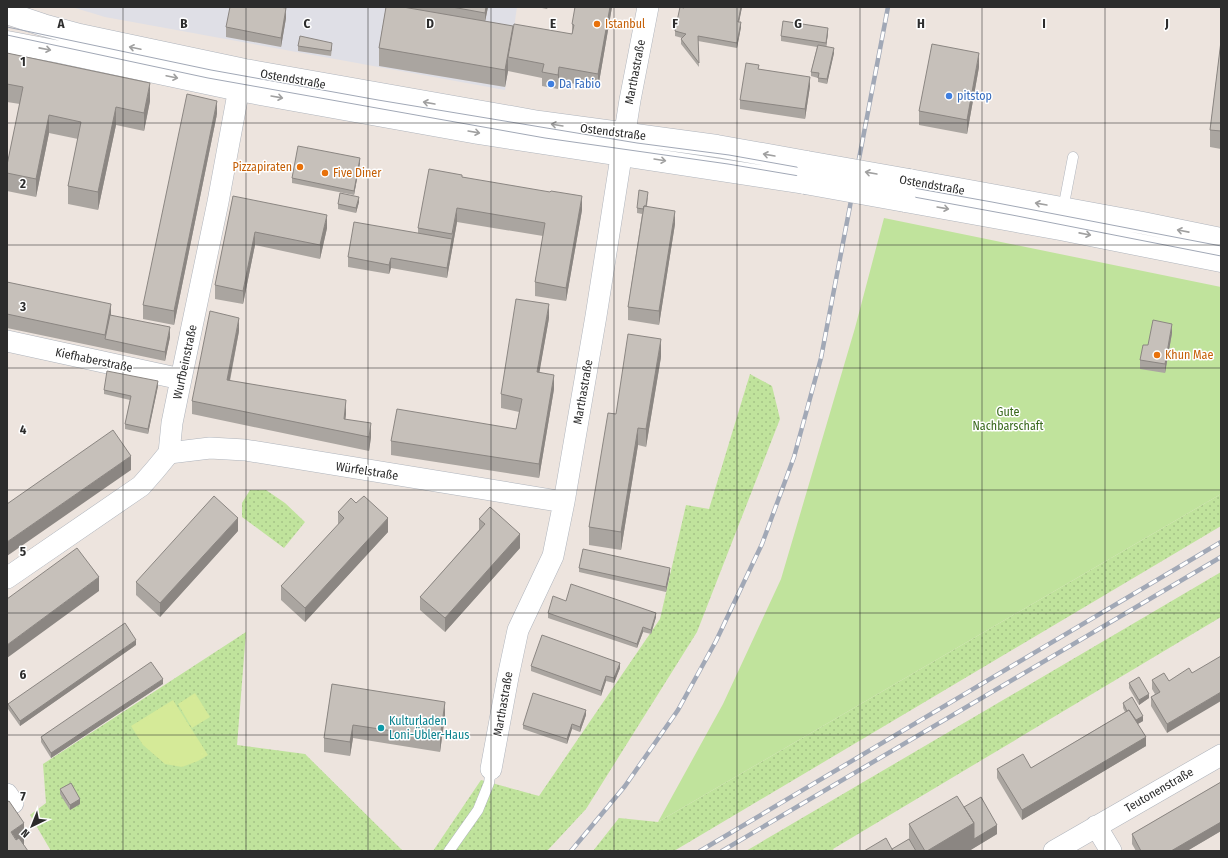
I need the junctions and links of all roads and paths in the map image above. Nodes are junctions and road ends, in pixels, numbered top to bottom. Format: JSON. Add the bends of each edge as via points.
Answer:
{"nodes":[{"id":1,"x":648,"y":7,"type":"edge"},
{"id":2,"x":7,"y":13,"type":"edge"},
{"id":3,"x":7,"y":42,"type":"edge"},
{"id":4,"x":240,"y":80,"type":"junction"},
{"id":5,"x":623,"y":144,"type":"junction"},
{"id":6,"x":1072,"y":157,"type":"dead end"},
{"id":7,"x":1061,"y":219,"type":"junction"},
{"id":8,"x":1221,"y":239,"type":"edge"},
{"id":9,"x":1221,"y":261,"type":"edge"},
{"id":10,"x":7,"y":341,"type":"edge"},
{"id":11,"x":181,"y":379,"type":"junction"},
{"id":12,"x":169,"y":453,"type":"junction"},
{"id":13,"x":564,"y":502,"type":"junction"},
{"id":14,"x":7,"y":578,"type":"edge"},
{"id":15,"x":1221,"y":755,"type":"edge"},
{"id":16,"x":491,"y":769,"type":"joint"},
{"id":17,"x":1096,"y":826,"type":"junction"},
{"id":18,"x":449,"y":851,"type":"edge"},
{"id":19,"x":1054,"y":851,"type":"edge"},
{"id":20,"x":1111,"y":851,"type":"edge"}],
"edges":[{"from":1,"to":5,"type":"street","name":"Marthastraße"},
{"from":4,"to":2,"type":"main road","name":"Ostendstraße","one_way":true},
{"from":3,"to":4,"type":"main road","name":"Ostendstraße","one_way":true,"via":[[179,78]]},
{"from":4,"to":5,"type":"main road","name":"Ostendstraße","via":[[532,121]]},
{"from":4,"to":11,"type":"street","name":"Wurfbeinstraße"},
{"from":5,"to":7,"type":"main road","name":"Ostendstraße","one_way":true,"bridge":true,"via":[[805,183],[905,201]]},
{"from":7,"to":5,"type":"main road","name":"Ostendstraße","one_way":true,"bridge":true,"via":[[909,180],[717,146]]},
{"from":5,"to":13,"type":"street","name":"Marthastraße"},
{"from":6,"to":7,"type":"lane"},
{"from":8,"to":7,"type":"main road","name":"Ostendstraße","one_way":true},
{"from":7,"to":9,"type":"main road","name":"Ostendstraße","one_way":true},
{"from":10,"to":11,"type":"street","name":"Kiefhaberstraße"},
{"from":11,"to":12,"type":"street","name":"Wurfbeinstraße"},
{"from":12,"to":13,"type":"street","name":"Würfelstraße","via":[[210,448],[245,450]]},
{"from":12,"to":14,"type":"street","via":[[140,486]]},
{"from":13,"to":16,"type":"street","name":"Marthastraße","via":[[552,556],[518,630]]},
{"from":15,"to":17,"type":"street","name":"Teutonenstraße"},
{"from":16,"to":18,"type":"lane","via":[[489,783],[478,810]]},
{"from":17,"to":19,"type":"street","name":"Teutonenstraße"},
{"from":17,"to":20,"type":"street"}]}
